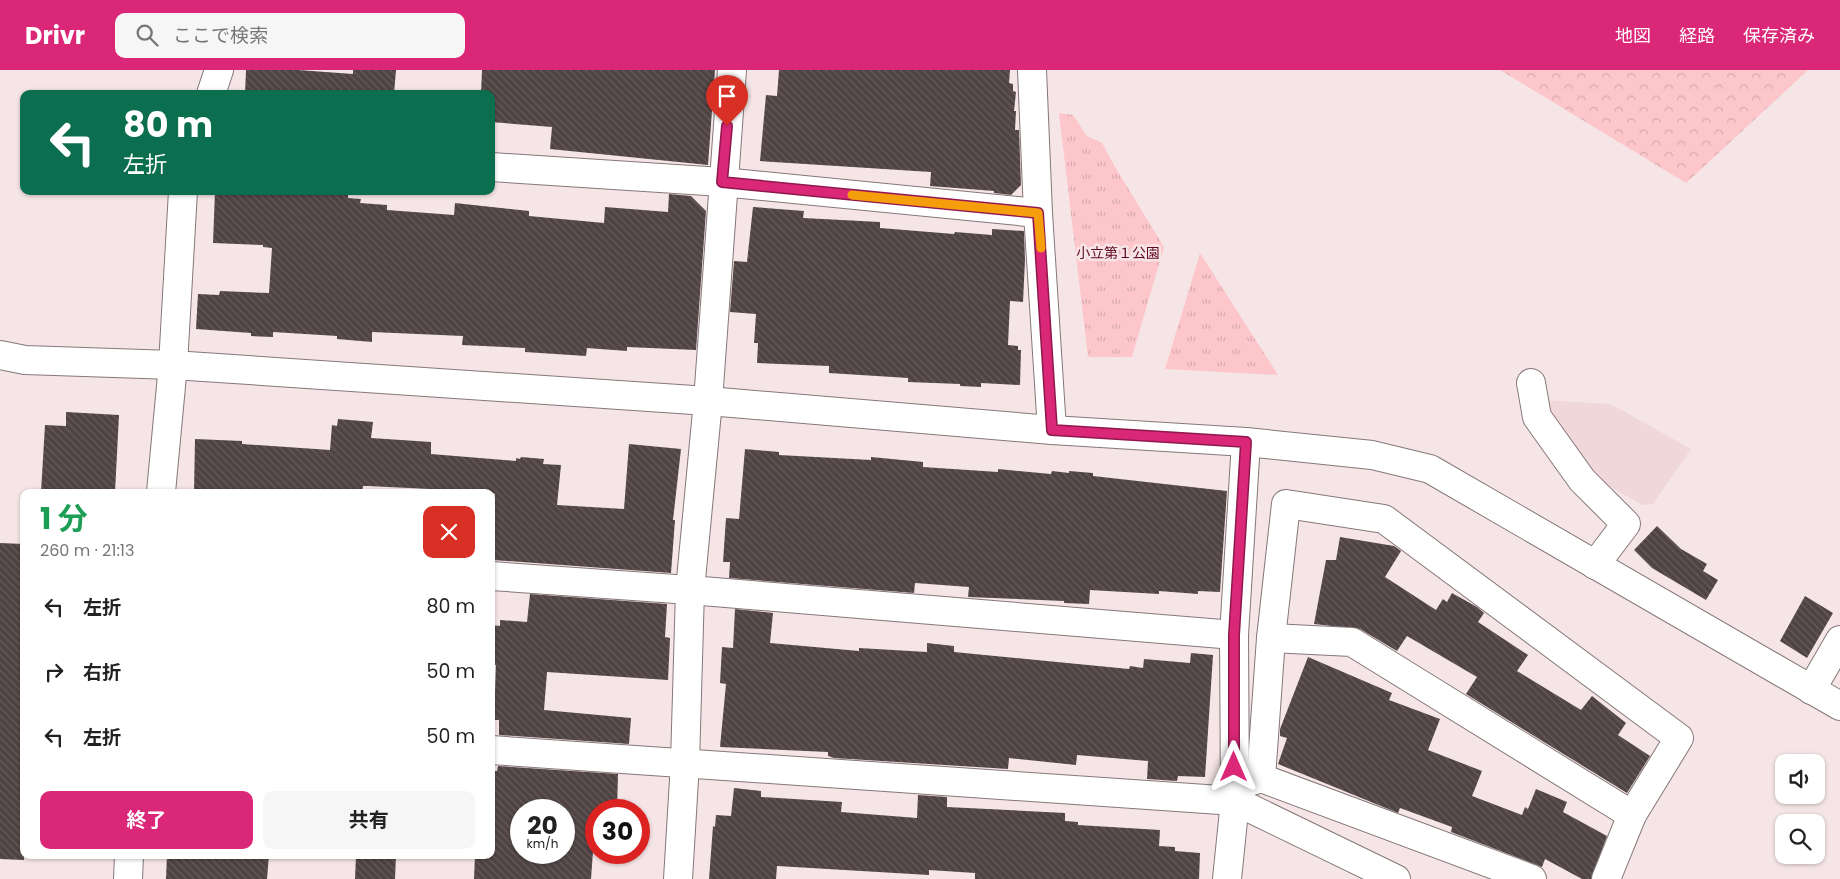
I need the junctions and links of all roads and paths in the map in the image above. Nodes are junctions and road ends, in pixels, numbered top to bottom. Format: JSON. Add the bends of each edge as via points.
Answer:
{"nodes":[{"id":1,"x":219,"y":70,"type":"edge"},
{"id":2,"x":732,"y":70,"type":"edge"},
{"id":3,"x":1032,"y":70,"type":"edge"},
{"id":4,"x":212,"y":90,"type":"edge"},
{"id":5,"x":495,"y":167,"type":"edge"},
{"id":6,"x":722,"y":182,"type":"junction"},
{"id":7,"x":183,"y":195,"type":"edge"},
{"id":8,"x":1038,"y":213,"type":"junction"},
{"id":9,"x":0,"y":355,"type":"edge"},
{"id":10,"x":173,"y":365,"type":"junction"},
{"id":11,"x":1531,"y":383,"type":"dead end"},
{"id":12,"x":708,"y":402,"type":"junction"},
{"id":13,"x":1052,"y":430,"type":"junction"},
{"id":14,"x":1246,"y":442,"type":"junction"},
{"id":15,"x":161,"y":489,"type":"edge"},
{"id":16,"x":1595,"y":565,"type":"junction"},
{"id":17,"x":495,"y":576,"type":"edge"},
{"id":18,"x":690,"y":590,"type":"junction"},
{"id":19,"x":1234,"y":635,"type":"junction"},
{"id":20,"x":1271,"y":638,"type":"junction"},
{"id":21,"x":1840,"y":640,"type":"edge"},
{"id":22,"x":1811,"y":690,"type":"junction"},
{"id":23,"x":1840,"y":706,"type":"edge"},
{"id":24,"x":495,"y":750,"type":"edge"},
{"id":25,"x":685,"y":763,"type":"junction"},
{"id":26,"x":1261,"y":778,"type":"junction"},
{"id":27,"x":1234,"y":793,"type":"junction"},
{"id":28,"x":1632,"y":815,"type":"junction"},
{"id":29,"x":129,"y":859,"type":"edge"},
{"id":30,"x":128,"y":879,"type":"edge"},
{"id":31,"x":678,"y":879,"type":"edge"},
{"id":32,"x":1227,"y":879,"type":"edge"},
{"id":33,"x":1396,"y":879,"type":"edge"},
{"id":34,"x":1532,"y":879,"type":"edge"},
{"id":35,"x":1606,"y":879,"type":"edge"}],
"edges":[{"from":1,"to":4,"type":"street"},
{"from":2,"to":6,"type":"street"},
{"from":3,"to":8,"type":"street"},
{"from":5,"to":6,"type":"street"},
{"from":6,"to":8,"type":"street"},
{"from":6,"to":12,"type":"street"},
{"from":7,"to":10,"type":"street"},
{"from":8,"to":13,"type":"street"},
{"from":9,"to":10,"type":"street","via":[[25,360]]},
{"from":10,"to":12,"type":"street"},
{"from":10,"to":15,"type":"street"},
{"from":11,"to":16,"type":"street","via":[[1537,417],[1582,480],[1626,524]]},
{"from":12,"to":13,"type":"street"},
{"from":12,"to":18,"type":"street"},
{"from":13,"to":14,"type":"street"},
{"from":14,"to":16,"type":"street","via":[[1372,454],[1430,469]]},
{"from":14,"to":19,"type":"street"},
{"from":16,"to":22,"type":"street"},
{"from":17,"to":18,"type":"street"},
{"from":18,"to":19,"type":"street"},
{"from":18,"to":25,"type":"street"},
{"from":19,"to":27,"type":"street"},
{"from":20,"to":26,"type":"street"},
{"from":20,"to":28,"type":"street","via":[[1352,642]]},
{"from":20,"to":28,"type":"street","via":[[1286,504],[1384,519],[1679,738]]},
{"from":21,"to":22,"type":"street"},
{"from":22,"to":23,"type":"street"},
{"from":24,"to":25,"type":"street"},
{"from":25,"to":27,"type":"street"},
{"from":25,"to":31,"type":"street"},
{"from":26,"to":27,"type":"street"},
{"from":26,"to":34,"type":"street"},
{"from":27,"to":32,"type":"street"},
{"from":27,"to":33,"type":"street"},
{"from":28,"to":35,"type":"street"},
{"from":29,"to":30,"type":"street"}]}
